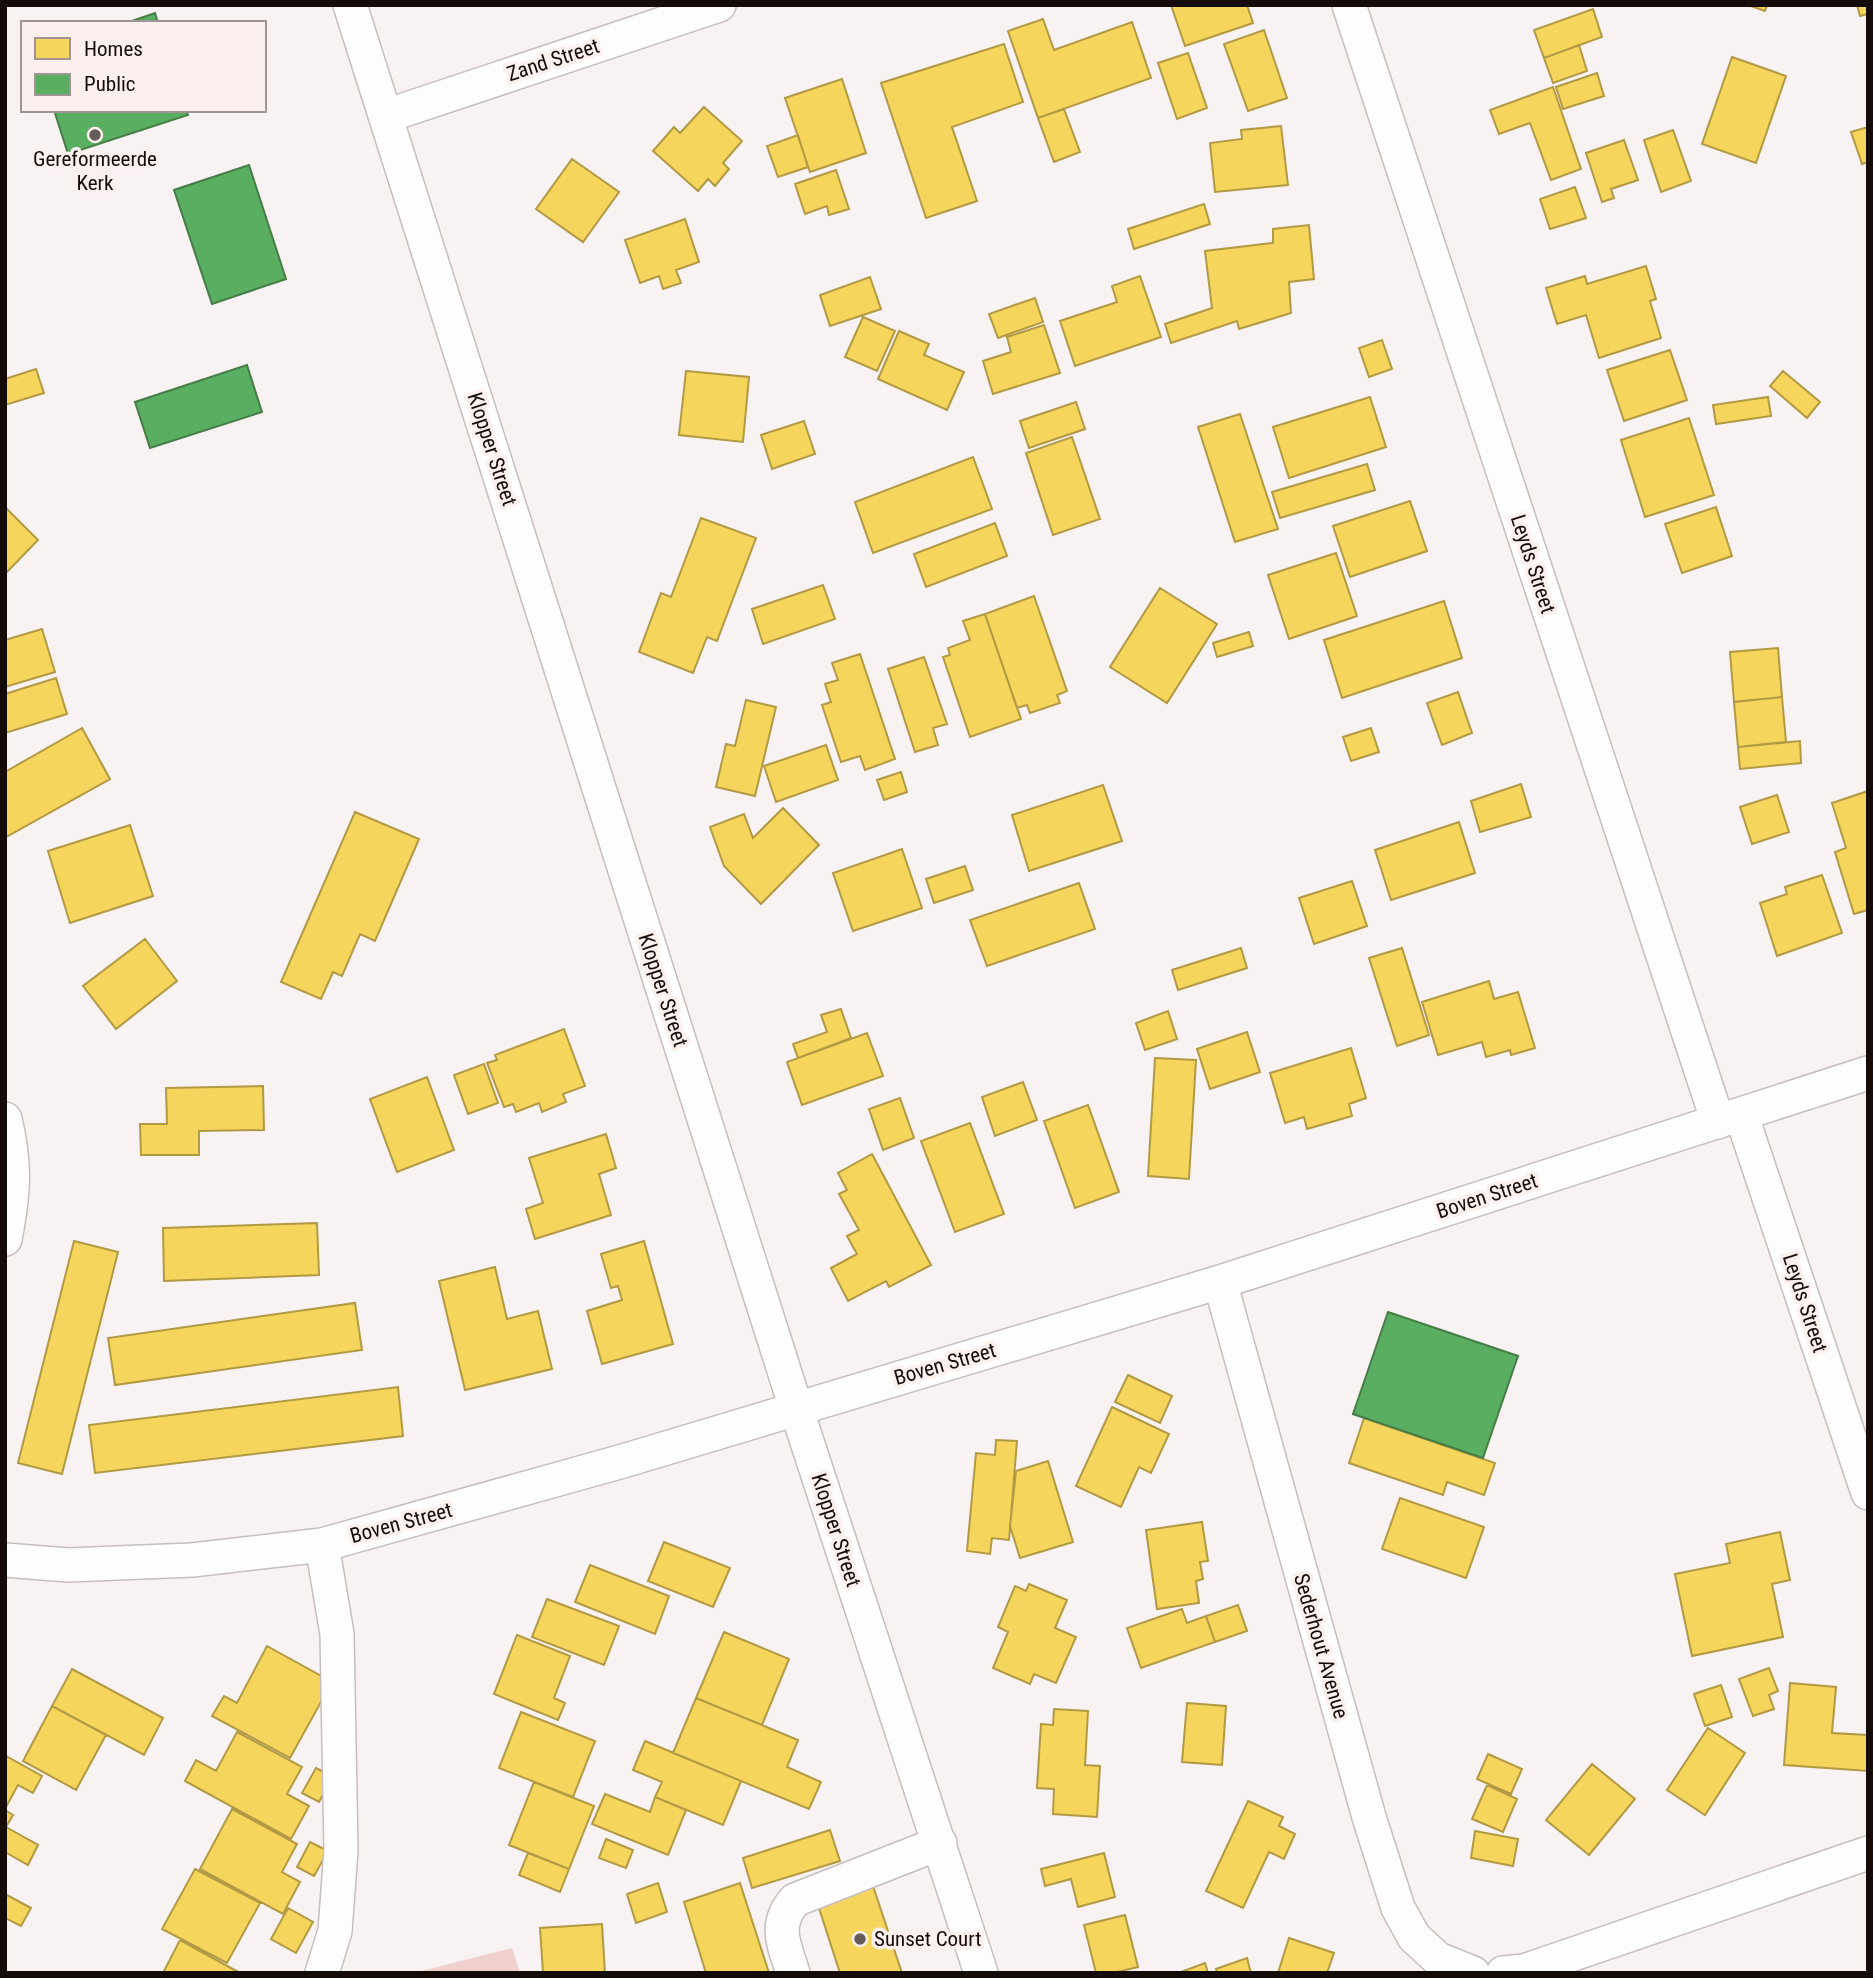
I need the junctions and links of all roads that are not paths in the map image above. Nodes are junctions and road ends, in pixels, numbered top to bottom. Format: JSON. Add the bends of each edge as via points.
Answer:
{"nodes":[{"id":1,"x":350,"y":5,"type":"edge"},
{"id":2,"x":719,"y":5,"type":"edge"},
{"id":3,"x":1349,"y":5,"type":"edge"},
{"id":4,"x":386,"y":116,"type":"junction"},
{"id":5,"x":1868,"y":1073,"type":"edge"},
{"id":6,"x":1729,"y":1118,"type":"junction"},
{"id":7,"x":5,"y":1119,"type":"edge"},
{"id":8,"x":5,"y":1239,"type":"edge"},
{"id":9,"x":1220,"y":1282,"type":"junction"},
{"id":10,"x":796,"y":1408,"type":"junction"},
{"id":11,"x":1868,"y":1493,"type":"edge"},
{"id":12,"x":322,"y":1545,"type":"junction"},
{"id":13,"x":5,"y":1560,"type":"edge"},
{"id":14,"x":940,"y":1843,"type":"junction"},
{"id":15,"x":1868,"y":1853,"type":"edge"},
{"id":16,"x":322,"y":1973,"type":"edge"},
{"id":17,"x":793,"y":1973,"type":"edge"},
{"id":18,"x":981,"y":1973,"type":"edge"},
{"id":19,"x":1473,"y":1973,"type":"edge"},
{"id":20,"x":1503,"y":1973,"type":"edge"}],
"edges":[{"from":1,"to":4,"type":"street","name":"Klopper Street"},
{"from":2,"to":4,"type":"street","name":"Zand Street"},
{"from":3,"to":6,"type":"street","name":"Leyds Street"},
{"from":4,"to":10,"type":"street","name":"Klopper Street"},
{"from":5,"to":6,"type":"street","name":"Boven Street"},
{"from":6,"to":9,"type":"street","name":"Boven Street"},
{"from":6,"to":11,"type":"street","name":"Leyds Street"},
{"from":7,"to":8,"type":"street","via":[[14,1157],[13,1199]]},
{"from":9,"to":10,"type":"street","name":"Boven Street"},
{"from":9,"to":19,"type":"street","name":"Sederhout Avenue","via":[[1398,1909],[1414,1937],[1438,1959]]},
{"from":10,"to":12,"type":"street","name":"Boven Street"},
{"from":10,"to":14,"type":"street","name":"Klopper Street"},
{"from":12,"to":13,"type":"street","name":"Boven Street","via":[[178,1560],[68,1565]]},
{"from":12,"to":16,"type":"street","via":[[337,1634],[341,1837],[335,1931]]},
{"from":14,"to":17,"type":"street","via":[[795,1899],[784,1912],[781,1933]]},
{"from":14,"to":18,"type":"street","name":"Klopper Street"},
{"from":15,"to":20,"type":"street","via":[[1524,1971]]}]}
